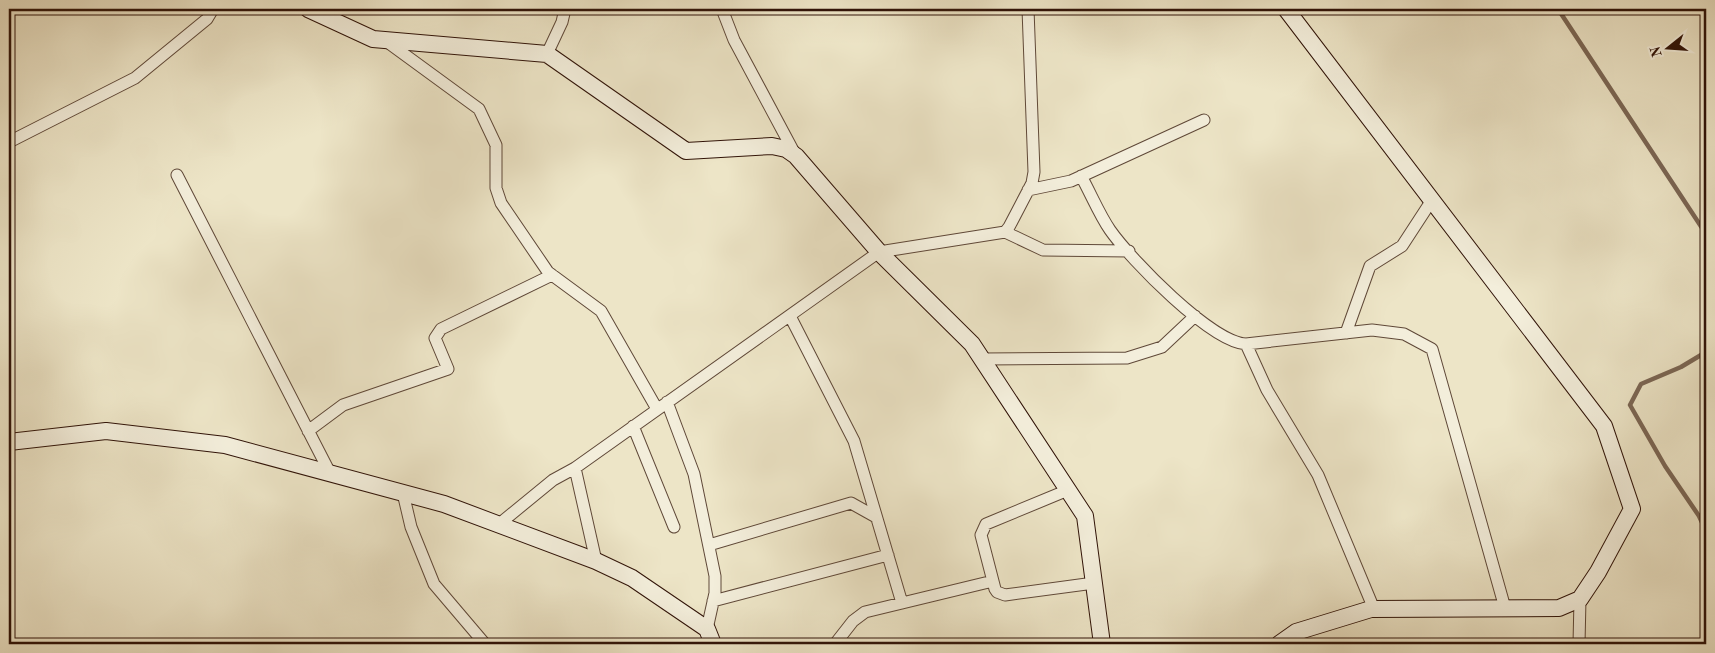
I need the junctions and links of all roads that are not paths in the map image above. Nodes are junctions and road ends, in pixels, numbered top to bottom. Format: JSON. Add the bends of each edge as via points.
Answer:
{"nodes":[{"id":1,"x":213,"y":9,"type":"edge"},
{"id":2,"x":308,"y":9,"type":"edge"},
{"id":3,"x":565,"y":9,"type":"edge"},
{"id":4,"x":722,"y":9,"type":"edge"},
{"id":5,"x":1028,"y":9,"type":"edge"},
{"id":6,"x":1286,"y":9,"type":"edge"},
{"id":7,"x":385,"y":40,"type":"junction"},
{"id":8,"x":547,"y":54,"type":"junction"},
{"id":9,"x":1204,"y":120,"type":"dead end"},
{"id":10,"x":9,"y":142,"type":"edge"},
{"id":11,"x":796,"y":156,"type":"junction"},
{"id":12,"x":177,"y":175,"type":"dead end"},
{"id":13,"x":1081,"y":176,"type":"junction"},
{"id":14,"x":1028,"y":190,"type":"junction"},
{"id":15,"x":1432,"y":200,"type":"junction"},
{"id":16,"x":1005,"y":232,"type":"junction"},
{"id":17,"x":1129,"y":251,"type":"junction"},
{"id":18,"x":879,"y":252,"type":"junction"},
{"id":19,"x":552,"y":275,"type":"junction"},
{"id":20,"x":790,"y":316,"type":"junction"},
{"id":21,"x":1196,"y":316,"type":"junction"},
{"id":22,"x":1346,"y":332,"type":"junction"},
{"id":23,"x":1246,"y":344,"type":"junction"},
{"id":24,"x":982,"y":359,"type":"junction"},
{"id":25,"x":662,"y":405,"type":"junction"},
{"id":26,"x":633,"y":426,"type":"junction"},
{"id":27,"x":308,"y":432,"type":"junction"},
{"id":28,"x":9,"y":442,"type":"edge"},
{"id":29,"x":575,"y":468,"type":"junction"},
{"id":30,"x":330,"y":473,"type":"junction"},
{"id":31,"x":1068,"y":490,"type":"junction"},
{"id":32,"x":403,"y":493,"type":"junction"},
{"id":33,"x":876,"y":517,"type":"junction"},
{"id":34,"x":498,"y":525,"type":"junction"},
{"id":35,"x":674,"y":527,"type":"dead end"},
{"id":36,"x":709,"y":545,"type":"junction"},
{"id":37,"x":888,"y":555,"type":"junction"},
{"id":38,"x":596,"y":561,"type":"junction"},
{"id":39,"x":993,"y":581,"type":"junction"},
{"id":40,"x":1094,"y":583,"type":"junction"},
{"id":41,"x":1580,"y":599,"type":"junction"},
{"id":42,"x":713,"y":600,"type":"junction"},
{"id":43,"x":902,"y":603,"type":"junction"},
{"id":44,"x":1505,"y":608,"type":"junction"},
{"id":45,"x":1374,"y":609,"type":"junction"},
{"id":46,"x":710,"y":637,"type":"edge"},
{"id":47,"x":485,"y":644,"type":"edge"},
{"id":48,"x":836,"y":644,"type":"edge"},
{"id":49,"x":1102,"y":644,"type":"edge"},
{"id":50,"x":1279,"y":644,"type":"edge"},
{"id":51,"x":1579,"y":644,"type":"edge"}],
"edges":[{"from":1,"to":10,"type":"street","via":[[207,19],[135,78]]},
{"from":2,"to":7,"type":"street","via":[[372,39]]},
{"from":3,"to":8,"type":"street"},
{"from":4,"to":11,"type":"street","via":[[734,40]]},
{"from":5,"to":14,"type":"street","via":[[1034,172]]},
{"from":6,"to":15,"type":"street"},
{"from":7,"to":8,"type":"street"},
{"from":7,"to":19,"type":"street","via":[[479,109],[496,145],[498,195]]},
{"from":8,"to":11,"type":"street","via":[[686,151],[772,146],[786,149]]},
{"from":9,"to":13,"type":"street"},
{"from":11,"to":18,"type":"street"},
{"from":12,"to":27,"type":"street"},
{"from":13,"to":14,"type":"street"},
{"from":13,"to":17,"type":"street","via":[[1108,227]]},
{"from":14,"to":16,"type":"street"},
{"from":15,"to":22,"type":"street","via":[[1402,246],[1370,266]]},
{"from":15,"to":41,"type":"street","via":[[1604,426],[1632,509]]},
{"from":16,"to":17,"type":"street","via":[[1043,250]]},
{"from":16,"to":18,"type":"street"},
{"from":17,"to":21,"type":"street","via":[[1172,298]]},
{"from":18,"to":20,"type":"street"},
{"from":18,"to":24,"type":"street","via":[[972,344]]},
{"from":19,"to":25,"type":"street","via":[[601,312]]},
{"from":19,"to":27,"type":"street","via":[[441,329],[435,338],[448,368],[343,405]]},
{"from":20,"to":25,"type":"street"},
{"from":20,"to":33,"type":"street","via":[[854,441]]},
{"from":21,"to":23,"type":"street","via":[[1229,341]]},
{"from":21,"to":24,"type":"street","via":[[1162,347],[1127,358]]},
{"from":22,"to":23,"type":"street"},
{"from":22,"to":44,"type":"street","via":[[1372,330],[1404,334],[1432,349]]},
{"from":23,"to":45,"type":"street","via":[[1267,390],[1318,475]]},
{"from":24,"to":31,"type":"street"},
{"from":25,"to":26,"type":"street"},
{"from":25,"to":36,"type":"street","via":[[694,474]]},
{"from":26,"to":29,"type":"street"},
{"from":26,"to":35,"type":"street"},
{"from":27,"to":30,"type":"street"},
{"from":28,"to":30,"type":"street","via":[[106,430],[225,445]]},
{"from":29,"to":34,"type":"street","via":[[553,480]]},
{"from":29,"to":38,"type":"street"},
{"from":30,"to":32,"type":"street"},
{"from":31,"to":39,"type":"street","via":[[983,527],[981,535]]},
{"from":31,"to":40,"type":"street","via":[[1085,516]]},
{"from":32,"to":34,"type":"street","via":[[444,504]]},
{"from":32,"to":47,"type":"street","via":[[411,526],[434,584]]},
{"from":33,"to":36,"type":"street","via":[[851,503]]},
{"from":33,"to":37,"type":"street"},
{"from":34,"to":38,"type":"street"},
{"from":36,"to":42,"type":"street","via":[[715,576]]},
{"from":37,"to":42,"type":"street"},
{"from":37,"to":43,"type":"street"},
{"from":38,"to":46,"type":"street","via":[[632,578]]},
{"from":39,"to":40,"type":"street","via":[[997,592],[1004,595]]},
{"from":39,"to":43,"type":"street"},
{"from":40,"to":49,"type":"street"},
{"from":41,"to":44,"type":"street","via":[[1559,608]]},
{"from":41,"to":51,"type":"street"},
{"from":42,"to":46,"type":"street"},
{"from":43,"to":48,"type":"street","via":[[864,612]]},
{"from":44,"to":45,"type":"street"},
{"from":45,"to":50,"type":"street","via":[[1296,632]]}]}
